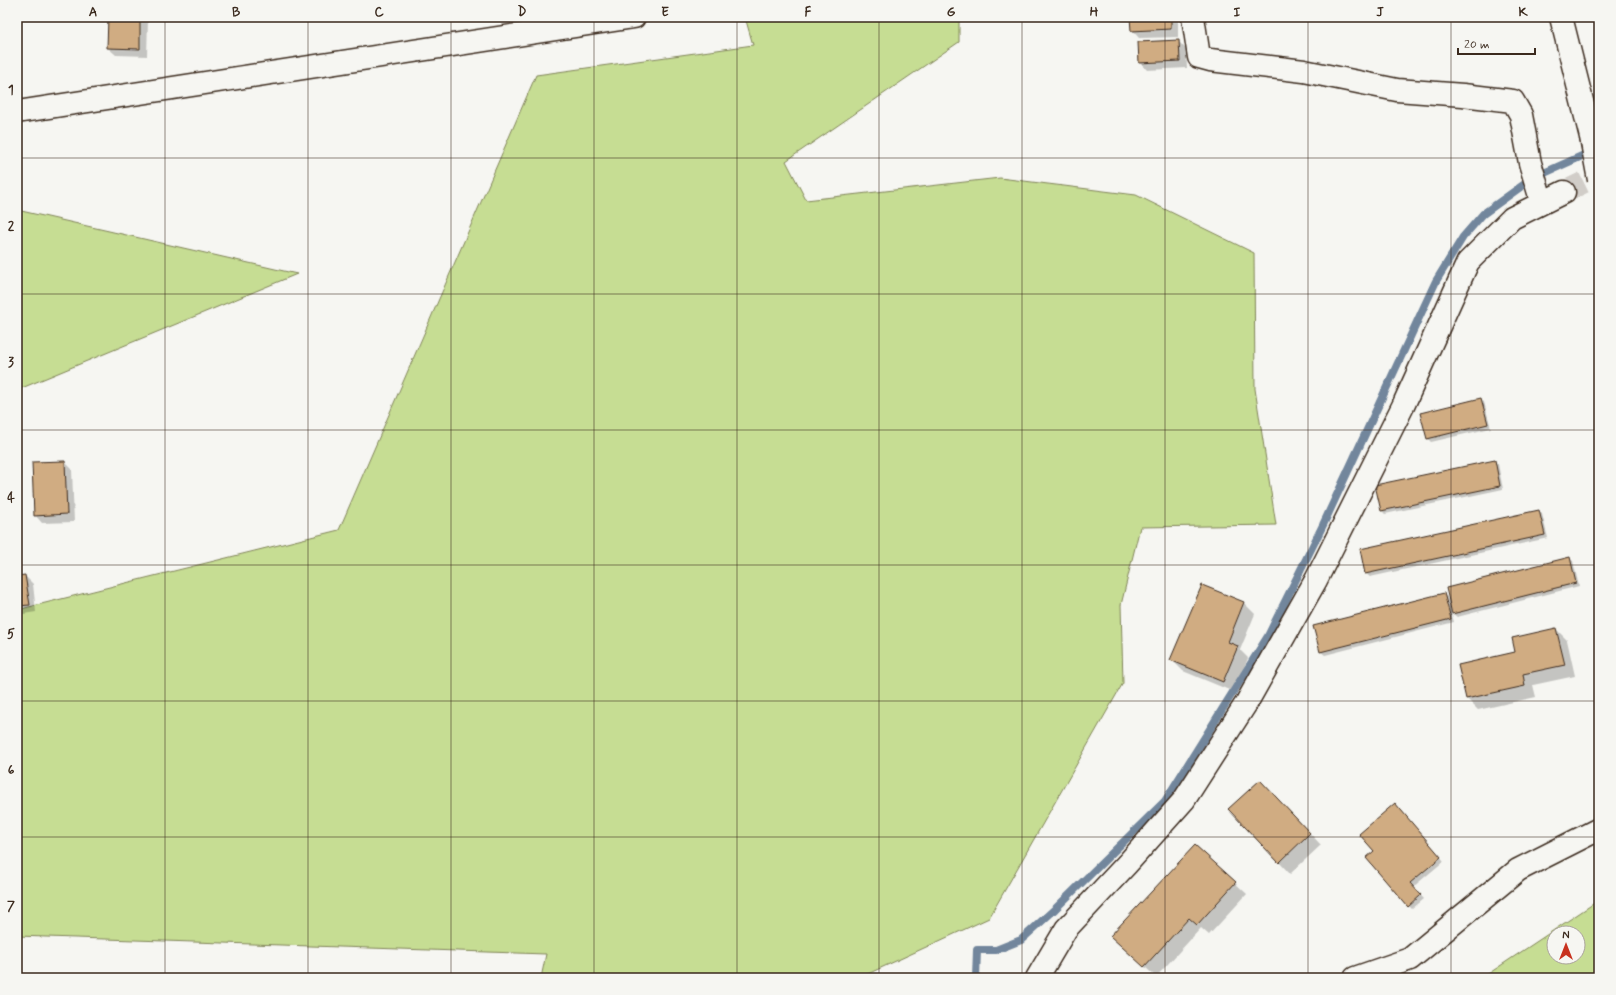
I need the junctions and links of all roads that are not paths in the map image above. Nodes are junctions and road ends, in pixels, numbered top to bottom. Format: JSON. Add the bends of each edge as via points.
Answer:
{"nodes":[{"id":1,"x":634,"y":17,"type":"edge"},
{"id":2,"x":1193,"y":17,"type":"edge"},
{"id":3,"x":1561,"y":17,"type":"edge"},
{"id":4,"x":17,"y":112,"type":"edge"},
{"id":5,"x":1599,"y":180,"type":"edge"},
{"id":6,"x":1564,"y":192,"type":"tunnel mouth"},
{"id":7,"x":1542,"y":203,"type":"junction"},
{"id":8,"x":1599,"y":829,"type":"edge"},
{"id":9,"x":1037,"y":978,"type":"edge"},
{"id":10,"x":1355,"y":978,"type":"edge"}],
"edges":[{"from":1,"to":4,"type":"main road"},
{"from":2,"to":7,"type":"main road","via":[[1199,57],[1210,60],[1304,71],[1397,90],[1512,101],[1521,115],[1530,163]]},
{"from":3,"to":5,"type":"main road","bridge":true},
{"from":6,"to":7,"type":"main road"},
{"from":7,"to":9,"type":"main road","via":[[1512,218],[1468,262],[1403,406],[1316,580],[1247,702],[1184,800],[1066,929]]},
{"from":8,"to":10,"type":"main road","via":[[1518,870],[1410,959]]}]}
